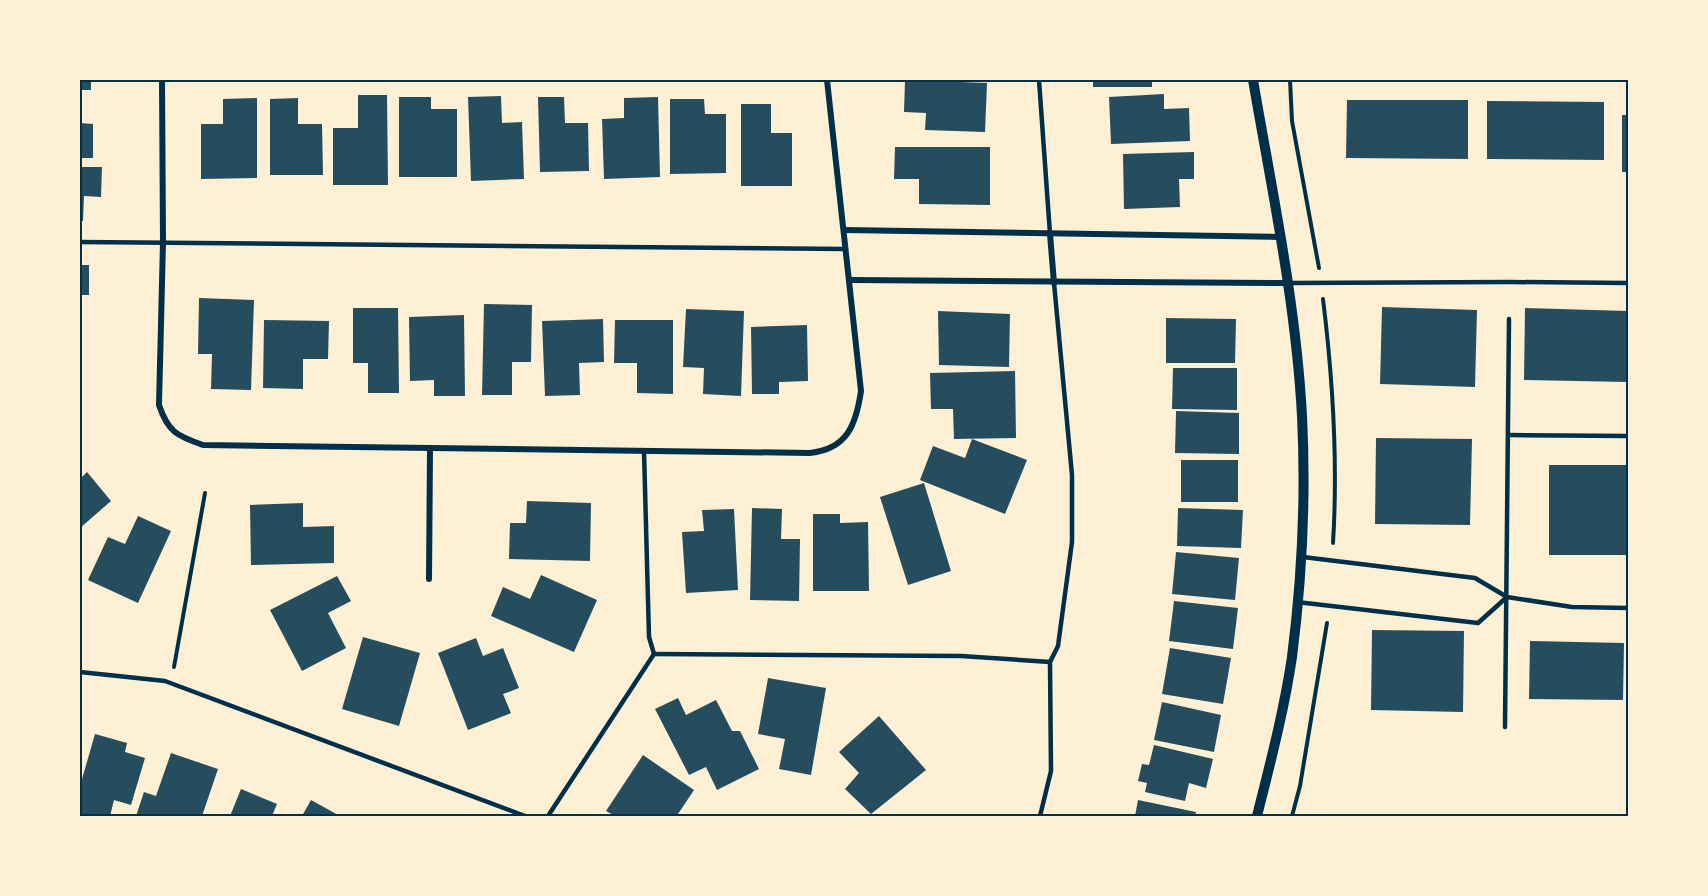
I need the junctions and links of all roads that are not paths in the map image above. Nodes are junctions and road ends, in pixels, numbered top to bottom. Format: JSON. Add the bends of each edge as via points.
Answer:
{"nodes":[{"id":1,"x":162,"y":80,"type":"edge"},
{"id":2,"x":827,"y":80,"type":"edge"},
{"id":3,"x":1039,"y":80,"type":"edge"},
{"id":4,"x":1253,"y":80,"type":"edge"},
{"id":5,"x":844,"y":230,"type":"junction"},
{"id":6,"x":1050,"y":234,"type":"junction"},
{"id":7,"x":1280,"y":237,"type":"junction"},
{"id":8,"x":80,"y":242,"type":"edge"},
{"id":9,"x":163,"y":242,"type":"junction"},
{"id":10,"x":846,"y":249,"type":"junction"},
{"id":11,"x":850,"y":280,"type":"junction"},
{"id":12,"x":1054,"y":283,"type":"junction"},
{"id":13,"x":1288,"y":283,"type":"junction"},
{"id":14,"x":1629,"y":284,"type":"edge"},
{"id":15,"x":1509,"y":318,"type":"dead end"},
{"id":16,"x":1509,"y":435,"type":"junction"},
{"id":17,"x":1629,"y":436,"type":"edge"},
{"id":18,"x":430,"y":449,"type":"junction"},
{"id":19,"x":644,"y":451,"type":"junction"},
{"id":20,"x":1300,"y":556,"type":"junction"},
{"id":21,"x":429,"y":579,"type":"dead end"},
{"id":22,"x":1506,"y":597,"type":"junction"},
{"id":23,"x":1298,"y":602,"type":"junction"},
{"id":24,"x":1629,"y":608,"type":"edge"},
{"id":25,"x":654,"y":654,"type":"junction"},
{"id":26,"x":1050,"y":662,"type":"junction"},
{"id":27,"x":80,"y":672,"type":"edge"},
{"id":28,"x":1505,"y":728,"type":"dead end"},
{"id":29,"x":525,"y":816,"type":"edge"},
{"id":30,"x":548,"y":816,"type":"edge"},
{"id":31,"x":1040,"y":816,"type":"edge"},
{"id":32,"x":1257,"y":816,"type":"edge"}],
"edges":[{"from":1,"to":9,"type":"street"},
{"from":2,"to":5,"type":"street"},
{"from":3,"to":6,"type":"lane"},
{"from":4,"to":7,"type":"street"},
{"from":5,"to":6,"type":"street"},
{"from":5,"to":10,"type":"street"},
{"from":6,"to":7,"type":"street"},
{"from":6,"to":12,"type":"street"},
{"from":7,"to":13,"type":"street"},
{"from":8,"to":9,"type":"lane"},
{"from":9,"to":10,"type":"lane"},
{"from":9,"to":18,"type":"street","via":[[159,405],[172,431],[203,445]]},
{"from":10,"to":11,"type":"street"},
{"from":11,"to":12,"type":"street"},
{"from":11,"to":19,"type":"street","via":[[861,391],[855,421],[847,436],[824,452]]},
{"from":12,"to":13,"type":"street"},
{"from":12,"to":26,"type":"lane","via":[[1072,475],[1072,542],[1058,646]]},
{"from":13,"to":14,"type":"lane"},
{"from":13,"to":20,"type":"street","via":[[1302,417]]},
{"from":15,"to":16,"type":"lane"},
{"from":16,"to":17,"type":"lane"},
{"from":16,"to":22,"type":"lane"},
{"from":18,"to":19,"type":"street"},
{"from":18,"to":21,"type":"street"},
{"from":19,"to":25,"type":"lane","via":[[650,637]]},
{"from":20,"to":22,"type":"lane","via":[[1475,578]]},
{"from":20,"to":23,"type":"street"},
{"from":22,"to":23,"type":"lane","via":[[1478,623]]},
{"from":22,"to":24,"type":"lane","via":[[1572,607]]},
{"from":22,"to":28,"type":"lane"},
{"from":23,"to":32,"type":"street","via":[[1282,712]]},
{"from":25,"to":26,"type":"lane","via":[[961,656]]},
{"from":25,"to":30,"type":"lane"},
{"from":26,"to":31,"type":"lane","via":[[1051,771]]},
{"from":27,"to":29,"type":"lane","via":[[165,681]]}]}
